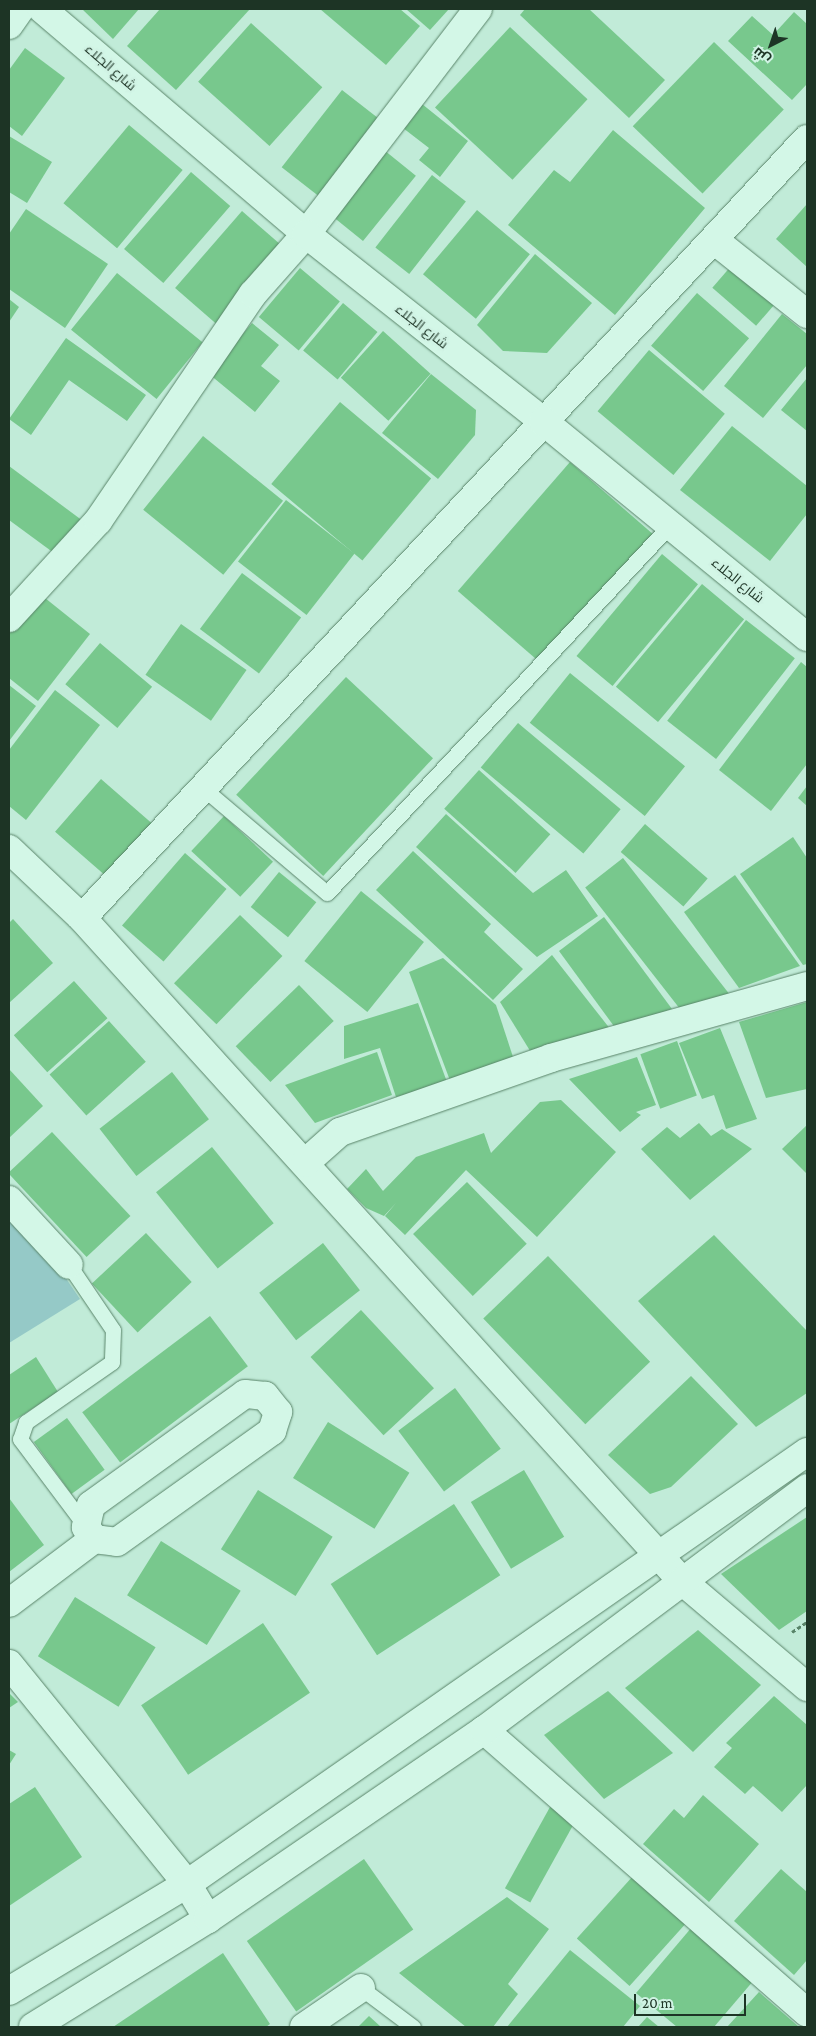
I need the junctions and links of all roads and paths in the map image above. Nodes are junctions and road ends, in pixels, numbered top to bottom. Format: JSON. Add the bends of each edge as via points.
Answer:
{"nodes":[{"id":1,"x":20,"y":9,"type":"edge"},
{"id":2,"x":42,"y":9,"type":"edge"},
{"id":3,"x":478,"y":9,"type":"edge"},
{"id":4,"x":9,"y":25,"type":"edge"},
{"id":5,"x":807,"y":139,"type":"edge"},
{"id":6,"x":306,"y":234,"type":"junction"},
{"id":7,"x":714,"y":240,"type":"junction"},
{"id":8,"x":807,"y":314,"type":"edge"},
{"id":9,"x":543,"y":421,"type":"junction"},
{"id":10,"x":670,"y":525,"type":"junction"},
{"id":11,"x":9,"y":618,"type":"edge"},
{"id":12,"x":807,"y":637,"type":"edge"},
{"id":13,"x":203,"y":788,"type":"junction"},
{"id":14,"x":9,"y":849,"type":"edge"},
{"id":15,"x":82,"y":918,"type":"junction"},
{"id":16,"x":807,"y":986,"type":"edge"},
{"id":17,"x":305,"y":1163,"type":"junction"},
{"id":18,"x":9,"y":1200,"type":"edge"},
{"id":19,"x":69,"y":1265,"type":"joint"},
{"id":20,"x":807,"y":1452,"type":"edge"},
{"id":21,"x":807,"y":1488,"type":"edge"},
{"id":22,"x":90,"y":1533,"type":"junction"},
{"id":23,"x":657,"y":1554,"type":"junction"},
{"id":24,"x":682,"y":1581,"type":"junction"},
{"id":25,"x":9,"y":1603,"type":"edge"},
{"id":26,"x":9,"y":1664,"type":"edge"},
{"id":27,"x":807,"y":1687,"type":"edge"},
{"id":28,"x":484,"y":1730,"type":"junction"},
{"id":29,"x":187,"y":1884,"type":"junction"},
{"id":30,"x":208,"y":1920,"type":"junction"},
{"id":31,"x":361,"y":1988,"type":"joint"},
{"id":32,"x":9,"y":1991,"type":"edge"},
{"id":33,"x":807,"y":2013,"type":"edge"},
{"id":34,"x":50,"y":2023,"type":"edge"},
{"id":35,"x":304,"y":2027,"type":"edge"},
{"id":36,"x":413,"y":2027,"type":"edge"}],
"edges":[{"from":1,"to":4,"type":"street"},
{"from":2,"to":6,"type":"street","name":"شارع الجلاء"},
{"from":3,"to":6,"type":"street"},
{"from":5,"to":7,"type":"street"},
{"from":6,"to":9,"type":"street","name":"شارع الجلاء"},
{"from":6,"to":11,"type":"street","via":[[253,294],[98,521]]},
{"from":7,"to":8,"type":"street"},
{"from":7,"to":9,"type":"street"},
{"from":9,"to":10,"type":"street","name":"شارع الجلاء"},
{"from":9,"to":13,"type":"street"},
{"from":10,"to":12,"type":"street","name":"شارع الجلاء"},
{"from":10,"to":13,"type":"lane","via":[[327,893]]},
{"from":13,"to":15,"type":"street"},
{"from":14,"to":15,"type":"street"},
{"from":15,"to":17,"type":"street"},
{"from":16,"to":17,"type":"street","via":[[550,1058],[340,1132]]},
{"from":17,"to":23,"type":"street"},
{"from":18,"to":19,"type":"street"},
{"from":19,"to":22,"type":"lane","via":[[113,1330],[112,1362],[26,1422],[20,1439]]},
{"from":20,"to":23,"type":"street"},
{"from":21,"to":24,"type":"street"},
{"from":22,"to":22,"type":"street","via":[[117,1542],[272,1431],[278,1412],[265,1396],[246,1394],[91,1505]]},
{"from":22,"to":25,"type":"street"},
{"from":23,"to":24,"type":"street"},
{"from":23,"to":29,"type":"street"},
{"from":24,"to":27,"type":"street"},
{"from":24,"to":28,"type":"street"},
{"from":26,"to":29,"type":"street"},
{"from":28,"to":30,"type":"street"},
{"from":28,"to":33,"type":"street"},
{"from":29,"to":30,"type":"street"},
{"from":29,"to":32,"type":"street"},
{"from":30,"to":34,"type":"street"},
{"from":31,"to":35,"type":"street"},
{"from":31,"to":36,"type":"lane"}]}
